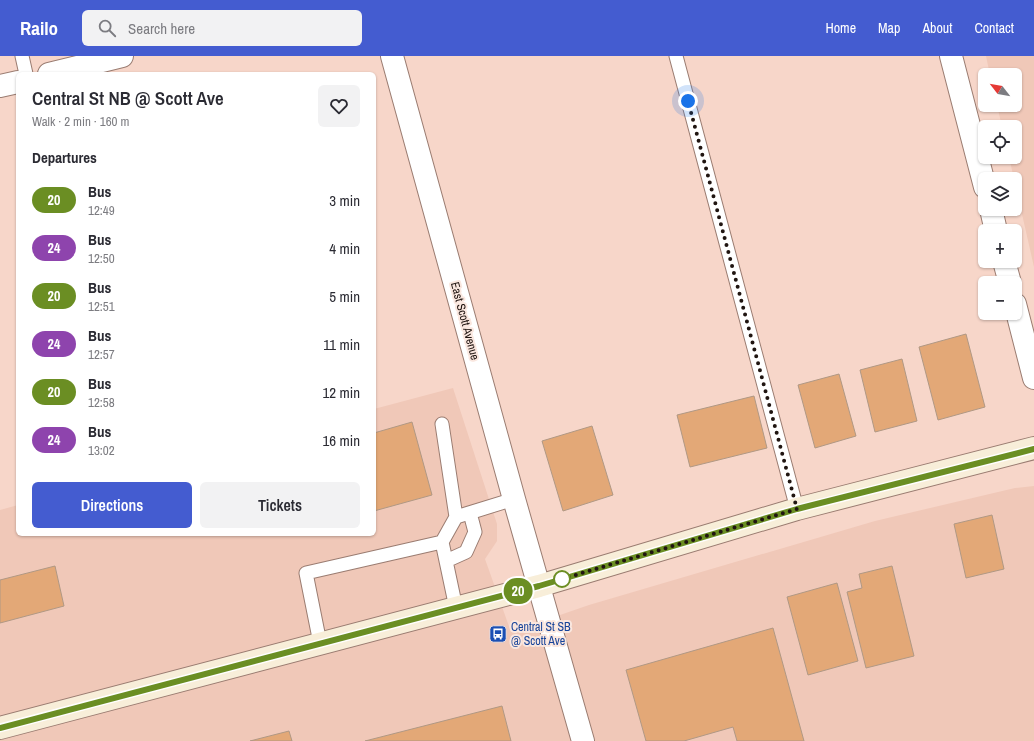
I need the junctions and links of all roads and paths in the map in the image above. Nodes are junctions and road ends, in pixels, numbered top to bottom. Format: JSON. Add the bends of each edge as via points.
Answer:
{"nodes":[{"id":1,"x":22,"y":56,"type":"edge"},
{"id":2,"x":122,"y":56,"type":"edge"},
{"id":3,"x":392,"y":56,"type":"edge"},
{"id":4,"x":676,"y":56,"type":"edge"},
{"id":5,"x":951,"y":56,"type":"edge"},
{"id":6,"x":26,"y":72,"type":"edge"},
{"id":7,"x":57,"y":72,"type":"edge"},
{"id":8,"x":16,"y":82,"type":"edge"},
{"id":9,"x":0,"y":86,"type":"edge"},
{"id":10,"x":981,"y":172,"type":"edge"},
{"id":11,"x":1019,"y":320,"type":"edge"},
{"id":12,"x":1034,"y":378,"type":"edge"},
{"id":13,"x":442,"y":424,"type":"dead end"},
{"id":14,"x":1034,"y":448,"type":"edge"},
{"id":15,"x":514,"y":499,"type":"junction"},
{"id":16,"x":797,"y":509,"type":"junction"},
{"id":17,"x":470,"y":513,"type":"junction"},
{"id":18,"x":456,"y":517,"type":"junction"},
{"id":19,"x":442,"y":542,"type":"junction"},
{"id":20,"x":446,"y":561,"type":"junction"},
{"id":21,"x":539,"y":586,"type":"junction"},
{"id":22,"x":456,"y":608,"type":"junction"},
{"id":23,"x":320,"y":643,"type":"junction"},
{"id":24,"x":0,"y":728,"type":"edge"},
{"id":25,"x":583,"y":741,"type":"edge"}],
"edges":[{"from":1,"to":6,"type":"lane"},
{"from":2,"to":7,"type":"street"},
{"from":3,"to":15,"type":"street","name":"East Scott Avenue"},
{"from":4,"to":16,"type":"lane"},
{"from":5,"to":10,"type":"street"},
{"from":8,"to":9,"type":"street"},
{"from":11,"to":12,"type":"street"},
{"from":13,"to":18,"type":"lane"},
{"from":14,"to":16,"type":"main road"},
{"from":15,"to":17,"type":"lane"},
{"from":15,"to":21,"type":"street","name":"East Scott Avenue"},
{"from":16,"to":21,"type":"main road"},
{"from":17,"to":18,"type":"lane"},
{"from":17,"to":20,"type":"lane","via":[[475,532],[466,552]]},
{"from":18,"to":19,"type":"lane"},
{"from":19,"to":20,"type":"lane"},
{"from":19,"to":23,"type":"lane","via":[[306,573]]},
{"from":20,"to":22,"type":"lane"},
{"from":21,"to":22,"type":"main road"},
{"from":21,"to":25,"type":"street","name":"East Scott Avenue"},
{"from":22,"to":23,"type":"main road"},
{"from":23,"to":24,"type":"main road"}]}
